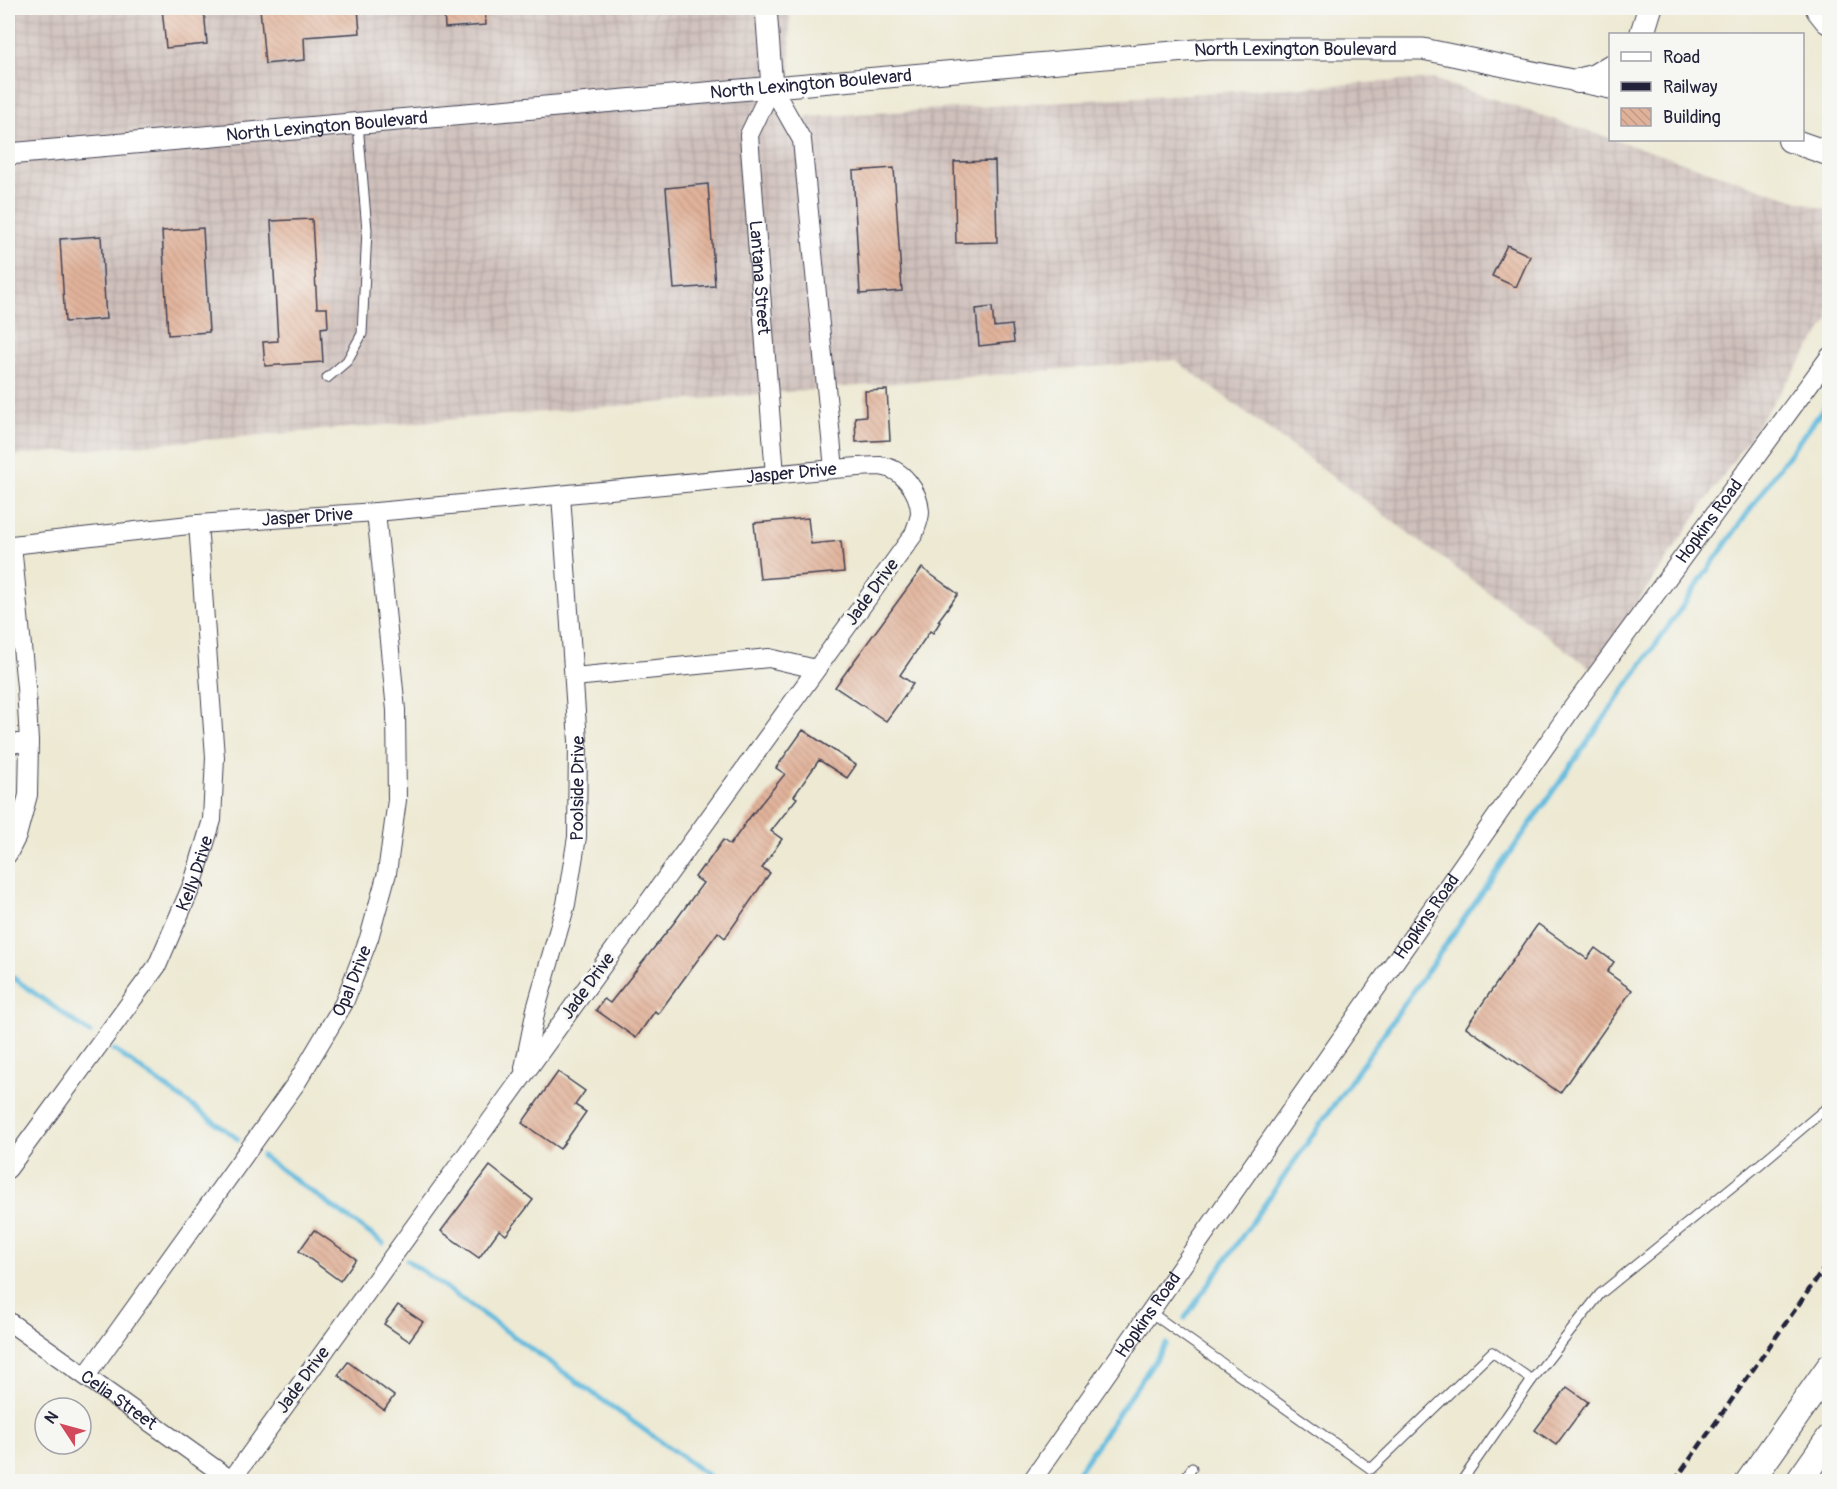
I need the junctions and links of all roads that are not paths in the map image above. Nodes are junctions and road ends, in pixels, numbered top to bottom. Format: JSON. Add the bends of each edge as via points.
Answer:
{"nodes":[{"id":1,"x":766,"y":8,"type":"edge"},
{"id":2,"x":1650,"y":8,"type":"edge"},
{"id":3,"x":1657,"y":8,"type":"edge"},
{"id":4,"x":1822,"y":8,"type":"edge"},
{"id":5,"x":1830,"y":18,"type":"edge"},
{"id":6,"x":1642,"y":33,"type":"edge"},
{"id":7,"x":1662,"y":33,"type":"edge"},
{"id":8,"x":1609,"y":68,"type":"edge"},
{"id":9,"x":1578,"y":81,"type":"junction"},
{"id":10,"x":772,"y":87,"type":"junction"},
{"id":11,"x":1609,"y":88,"type":"edge"},
{"id":12,"x":358,"y":124,"type":"junction"},
{"id":13,"x":1793,"y":141,"type":"edge"},
{"id":14,"x":8,"y":154,"type":"edge"},
{"id":15,"x":1830,"y":154,"type":"edge"},
{"id":16,"x":1830,"y":356,"type":"edge"},
{"id":17,"x":327,"y":378,"type":"dead end"},
{"id":18,"x":834,"y":469,"type":"junction"},
{"id":19,"x":775,"y":475,"type":"junction"},
{"id":20,"x":910,"y":484,"type":"joint"},
{"id":21,"x":561,"y":495,"type":"junction"},
{"id":22,"x":376,"y":512,"type":"junction"},
{"id":23,"x":198,"y":524,"type":"junction"},
{"id":24,"x":816,"y":669,"type":"junction"},
{"id":25,"x":574,"y":677,"type":"junction"},
{"id":26,"x":29,"y":742,"type":"junction"},
{"id":27,"x":8,"y":744,"type":"edge"},
{"id":28,"x":8,"y":854,"type":"edge"},
{"id":29,"x":523,"y":1074,"type":"junction"},
{"id":30,"x":1830,"y":1105,"type":"edge"},
{"id":31,"x":8,"y":1169,"type":"edge"},
{"id":32,"x":1150,"y":1311,"type":"junction"},
{"id":33,"x":8,"y":1321,"type":"edge"},
{"id":34,"x":1830,"y":1367,"type":"edge"},
{"id":35,"x":86,"y":1376,"type":"junction"},
{"id":36,"x":1532,"y":1380,"type":"junction"},
{"id":37,"x":1830,"y":1438,"type":"edge"},
{"id":38,"x":1192,"y":1468,"type":"dead end"},
{"id":39,"x":230,"y":1481,"type":"edge"},
{"id":40,"x":1031,"y":1482,"type":"edge"},
{"id":41,"x":1182,"y":1482,"type":"edge"},
{"id":42,"x":1461,"y":1482,"type":"edge"},
{"id":43,"x":1749,"y":1482,"type":"edge"},
{"id":44,"x":1799,"y":1482,"type":"edge"}],
"edges":[{"from":1,"to":10,"type":"street","name":"Lantana Street"},
{"from":2,"to":6,"type":"main road"},
{"from":3,"to":7,"type":"main road"},
{"from":4,"to":5,"type":"highway"},
{"from":8,"to":9,"type":"main road"},
{"from":9,"to":10,"type":"street","name":"North Lexington Boulevard","via":[[1423,49],[1208,50]]},
{"from":9,"to":11,"type":"street","name":"North Lexington Boulevard"},
{"from":10,"to":12,"type":"street","name":"North Lexington Boulevard"},
{"from":10,"to":18,"type":"street","name":"Lantana Street","via":[[802,140]]},
{"from":10,"to":19,"type":"street","name":"Lantana Street","via":[[749,135]]},
{"from":12,"to":14,"type":"street","name":"North Lexington Boulevard"},
{"from":12,"to":17,"type":"lane","via":[[367,230],[362,334],[347,361]]},
{"from":13,"to":15,"type":"main road"},
{"from":16,"to":32,"type":"street","name":"Hopkins Road","via":[[1573,707]]},
{"from":18,"to":19,"type":"street","name":"Jasper Drive"},
{"from":18,"to":20,"type":"street","name":"Jasper Drive","via":[[882,466],[896,470]]},
{"from":19,"to":21,"type":"street","name":"Jasper Drive"},
{"from":20,"to":24,"type":"street","name":"Jade Drive","via":[[920,514],[914,534]]},
{"from":21,"to":22,"type":"street","name":"Jasper Drive"},
{"from":21,"to":25,"type":"street","name":"Poolside Drive"},
{"from":22,"to":23,"type":"street","name":"Jasper Drive"},
{"from":22,"to":35,"type":"street","name":"Opal Drive","via":[[396,710],[397,800],[387,873],[369,938],[344,1003],[297,1082]]},
{"from":23,"to":26,"type":"street","name":"Jasper Drive","via":[[12,545]]},
{"from":23,"to":31,"type":"street","name":"Kelly Drive","via":[[213,713],[212,820],[193,883],[158,966]]},
{"from":24,"to":25,"type":"street","via":[[769,658]]},
{"from":24,"to":29,"type":"street","name":"Jade Drive"},
{"from":25,"to":29,"type":"street","name":"Poolside Drive","via":[[577,837],[566,904],[536,1009]]},
{"from":26,"to":27,"type":"street"},
{"from":26,"to":28,"type":"street","name":"Jasper Drive","via":[[28,795]]},
{"from":29,"to":39,"type":"street","name":"Jade Drive"},
{"from":30,"to":36,"type":"lane","via":[[1600,1294]]},
{"from":32,"to":36,"type":"lane","via":[[1371,1469],[1492,1352]]},
{"from":32,"to":40,"type":"street","name":"Hopkins Road"},
{"from":33,"to":35,"type":"street","name":"Celia Street"},
{"from":34,"to":43,"type":"main road"},
{"from":35,"to":39,"type":"street","name":"Celia Street"},
{"from":36,"to":42,"type":"lane"},
{"from":37,"to":44,"type":"main road"},
{"from":38,"to":41,"type":"lane"}]}
